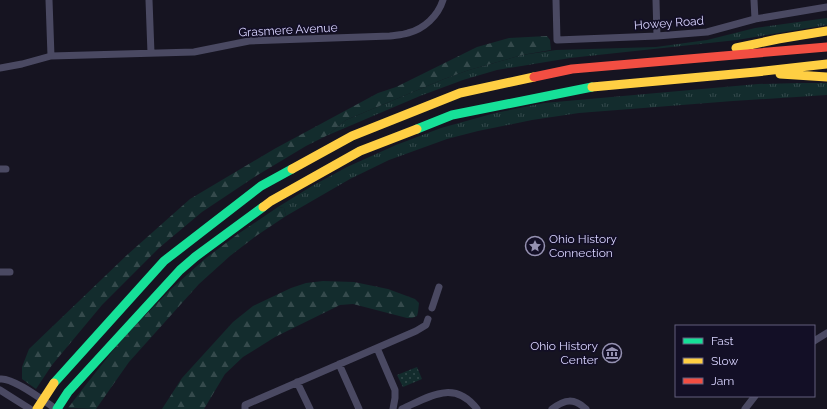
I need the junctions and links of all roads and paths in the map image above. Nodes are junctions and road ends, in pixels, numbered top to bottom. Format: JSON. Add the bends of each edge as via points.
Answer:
{"nodes":[{"id":1,"x":49,"y":0,"type":"edge"},
{"id":2,"x":149,"y":0,"type":"edge"},
{"id":3,"x":443,"y":0,"type":"edge"},
{"id":4,"x":556,"y":0,"type":"edge"},
{"id":5,"x":656,"y":0,"type":"edge"},
{"id":6,"x":754,"y":0,"type":"edge"},
{"id":7,"x":827,"y":7,"type":"edge"},
{"id":8,"x":755,"y":18,"type":"junction"},
{"id":9,"x":827,"y":31,"type":"edge"},
{"id":10,"x":657,"y":36,"type":"junction"},
{"id":11,"x":827,"y":47,"type":"edge"},
{"id":12,"x":151,"y":53,"type":"junction"},
{"id":13,"x":50,"y":56,"type":"junction"},
{"id":14,"x":678,"y":60,"type":"junction"},
{"id":15,"x":827,"y":64,"type":"edge"},
{"id":16,"x":0,"y":68,"type":"edge"},
{"id":17,"x":756,"y":72,"type":"junction"},
{"id":18,"x":827,"y":77,"type":"edge"},
{"id":19,"x":0,"y":272,"type":"edge"},
{"id":20,"x":10,"y":272,"type":"dead end"},
{"id":21,"x":439,"y":287,"type":"dead end"},
{"id":22,"x":432,"y":308,"type":"dead end"},
{"id":23,"x":428,"y":319,"type":"dead end"},
{"id":24,"x":827,"y":333,"type":"edge"},
{"id":25,"x":815,"y":340,"type":"edge"},
{"id":26,"x":377,"y":348,"type":"junction"},
{"id":27,"x":339,"y":364,"type":"junction"},
{"id":28,"x":0,"y":379,"type":"edge"},
{"id":29,"x":297,"y":382,"type":"junction"},
{"id":30,"x":0,"y":390,"type":"edge"},
{"id":31,"x":754,"y":397,"type":"edge"},
{"id":32,"x":30,"y":409,"type":"edge"},
{"id":33,"x":37,"y":409,"type":"edge"},
{"id":34,"x":57,"y":409,"type":"edge"},
{"id":35,"x":245,"y":409,"type":"edge"},
{"id":36,"x":310,"y":409,"type":"edge"},
{"id":37,"x":359,"y":409,"type":"edge"},
{"id":38,"x":392,"y":409,"type":"edge"},
{"id":39,"x":402,"y":409,"type":"edge"},
{"id":40,"x":477,"y":409,"type":"edge"},
{"id":41,"x":552,"y":409,"type":"edge"},
{"id":42,"x":586,"y":409,"type":"edge"},
{"id":43,"x":745,"y":409,"type":"edge"}],
"edges":[{"from":1,"to":13,"type":"street"},
{"from":2,"to":12,"type":"street"},
{"from":3,"to":12,"type":"street","name":"Grasmere Avenue","via":[[435,15],[426,24],[400,35],[248,41],[194,52]]},
{"from":4,"to":10,"type":"street","name":"Howey Road","via":[[557,40]]},
{"from":5,"to":10,"type":"street"},
{"from":6,"to":8,"type":"street"},
{"from":7,"to":8,"type":"street","name":"Howey Road"},
{"from":8,"to":10,"type":"street","name":"Howey Road","via":[[708,32]]},
{"from":9,"to":14,"type":"highway"},
{"from":11,"to":14,"type":"highway"},
{"from":12,"to":13,"type":"street","name":"Grasmere Avenue"},
{"from":13,"to":16,"type":"street","name":"Grasmere Avenue"},
{"from":14,"to":33,"type":"highway","bridge":true,"via":[[572,69],[460,93],[352,136],[261,186],[164,261],[54,383]]},
{"from":15,"to":17,"type":"highway"},
{"from":17,"to":18,"type":"highway"},
{"from":17,"to":34,"type":"highway","via":[[591,87],[560,93],[452,115],[360,151],[271,201],[195,257],[180,270],[68,392]]},
{"from":19,"to":20,"type":"street"},
{"from":21,"to":22,"type":"street"},
{"from":23,"to":26,"type":"street","via":[[426,325],[416,331]]},
{"from":24,"to":25,"type":"street"},
{"from":26,"to":27,"type":"street"},
{"from":26,"to":38,"type":"street","via":[[395,390],[396,398]]},
{"from":27,"to":29,"type":"street"},
{"from":27,"to":37,"type":"street"},
{"from":28,"to":34,"type":"street","via":[[13,381]]},
{"from":29,"to":35,"type":"street","via":[[245,405]]},
{"from":29,"to":36,"type":"street"},
{"from":30,"to":32,"type":"street"},
{"from":31,"to":43,"type":"street"},
{"from":39,"to":40,"type":"street","via":[[445,392],[464,396]]},
{"from":41,"to":42,"type":"street","via":[[564,402],[572,401]]}]}
